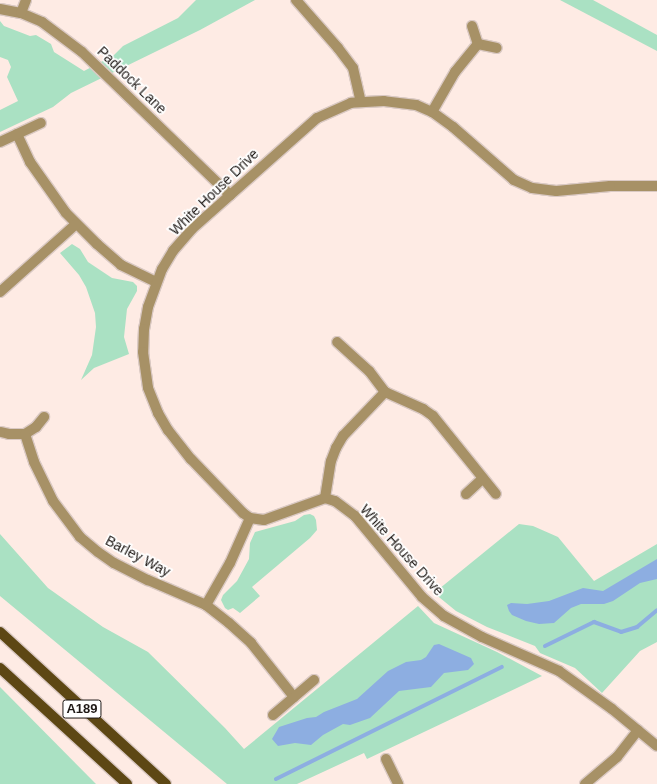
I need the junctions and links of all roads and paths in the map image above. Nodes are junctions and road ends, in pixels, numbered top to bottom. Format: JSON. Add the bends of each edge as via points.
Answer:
{"nodes":[{"id":1,"x":26,"y":0,"type":"edge"},
{"id":2,"x":296,"y":0,"type":"edge"},
{"id":3,"x":0,"y":9,"type":"edge"},
{"id":4,"x":21,"y":13,"type":"junction"},
{"id":5,"x":472,"y":26,"type":"dead end"},
{"id":6,"x":478,"y":44,"type":"junction"},
{"id":7,"x":497,"y":48,"type":"dead end"},
{"id":8,"x":361,"y":102,"type":"junction"},
{"id":9,"x":432,"y":112,"type":"junction"},
{"id":10,"x":41,"y":123,"type":"dead end"},
{"id":11,"x":17,"y":134,"type":"junction"},
{"id":12,"x":0,"y":142,"type":"edge"},
{"id":13,"x":657,"y":186,"type":"edge"},
{"id":14,"x":230,"y":195,"type":"junction"},
{"id":15,"x":76,"y":224,"type":"junction"},
{"id":16,"x":156,"y":282,"type":"junction"},
{"id":17,"x":0,"y":292,"type":"edge"},
{"id":18,"x":337,"y":342,"type":"dead end"},
{"id":19,"x":385,"y":392,"type":"junction"},
{"id":20,"x":44,"y":417,"type":"dead end"},
{"id":21,"x":1,"y":432,"type":"edge"},
{"id":22,"x":25,"y":434,"type":"junction"},
{"id":23,"x":483,"y":478,"type":"junction"},
{"id":24,"x":466,"y":494,"type":"dead end"},
{"id":25,"x":496,"y":494,"type":"dead end"},
{"id":26,"x":325,"y":498,"type":"junction"},
{"id":27,"x":250,"y":518,"type":"junction"},
{"id":28,"x":206,"y":605,"type":"junction"},
{"id":29,"x":0,"y":632,"type":"edge"},
{"id":30,"x":0,"y":668,"type":"edge"},
{"id":31,"x":314,"y":680,"type":"dead end"},
{"id":32,"x":294,"y":697,"type":"junction"},
{"id":33,"x":273,"y":715,"type":"dead end"},
{"id":34,"x":638,"y":730,"type":"junction"},
{"id":35,"x":657,"y":746,"type":"edge"},
{"id":36,"x":386,"y":759,"type":"dead end"},
{"id":37,"x":127,"y":784,"type":"edge"},
{"id":38,"x":166,"y":784,"type":"edge"},
{"id":39,"x":398,"y":784,"type":"edge"},
{"id":40,"x":585,"y":784,"type":"edge"}],
"edges":[{"from":1,"to":4,"type":"street"},
{"from":2,"to":8,"type":"street","via":[[353,68]]},
{"from":3,"to":4,"type":"street","name":"Paddock Lane"},
{"from":4,"to":14,"type":"street","name":"Paddock Lane","via":[[42,22],[82,52]]},
{"from":5,"to":6,"type":"street"},
{"from":6,"to":7,"type":"street"},
{"from":6,"to":9,"type":"street","via":[[455,72]]},
{"from":8,"to":9,"type":"street","name":"White House Drive","via":[[384,101],[416,105]]},
{"from":8,"to":14,"type":"street","name":"White House Drive","via":[[336,108],[316,118]]},
{"from":9,"to":13,"type":"street","name":"White House Drive","via":[[514,180],[532,188],[556,191],[610,186]]},
{"from":10,"to":11,"type":"street"},
{"from":11,"to":12,"type":"street"},
{"from":11,"to":15,"type":"street","via":[[42,181]]},
{"from":14,"to":16,"type":"street","name":"White House Drive","via":[[192,229],[173,251]]},
{"from":15,"to":16,"type":"street","via":[[121,265]]},
{"from":15,"to":17,"type":"street"},
{"from":16,"to":27,"type":"street","name":"White House Drive","via":[[148,307],[144,337],[144,368],[151,395],[168,430],[191,459]]},
{"from":18,"to":19,"type":"street","via":[[369,371]]},
{"from":19,"to":23,"type":"street","via":[[433,416]]},
{"from":19,"to":26,"type":"street","via":[[343,436],[336,448]]},
{"from":20,"to":22,"type":"street","via":[[36,427]]},
{"from":21,"to":22,"type":"street"},
{"from":22,"to":28,"type":"street","name":"Barley Way","via":[[34,462],[53,501],[80,537],[114,563]]},
{"from":23,"to":24,"type":"street"},
{"from":23,"to":25,"type":"street"},
{"from":26,"to":27,"type":"street","via":[[264,520]]},
{"from":26,"to":34,"type":"street","name":"White House Drive","via":[[335,501],[355,516],[422,597],[444,616],[482,637],[559,671]]},
{"from":27,"to":28,"type":"street","via":[[230,563]]},
{"from":28,"to":32,"type":"street","name":"Barley Way","via":[[250,643]]},
{"from":29,"to":38,"type":"main road","number":"A189"},
{"from":30,"to":37,"type":"main road","number":"A189"},
{"from":31,"to":32,"type":"street"},
{"from":32,"to":33,"type":"street"},
{"from":34,"to":35,"type":"street","name":"White House Drive"},
{"from":34,"to":40,"type":"street","via":[[617,757]]},
{"from":36,"to":39,"type":"street"}]}
